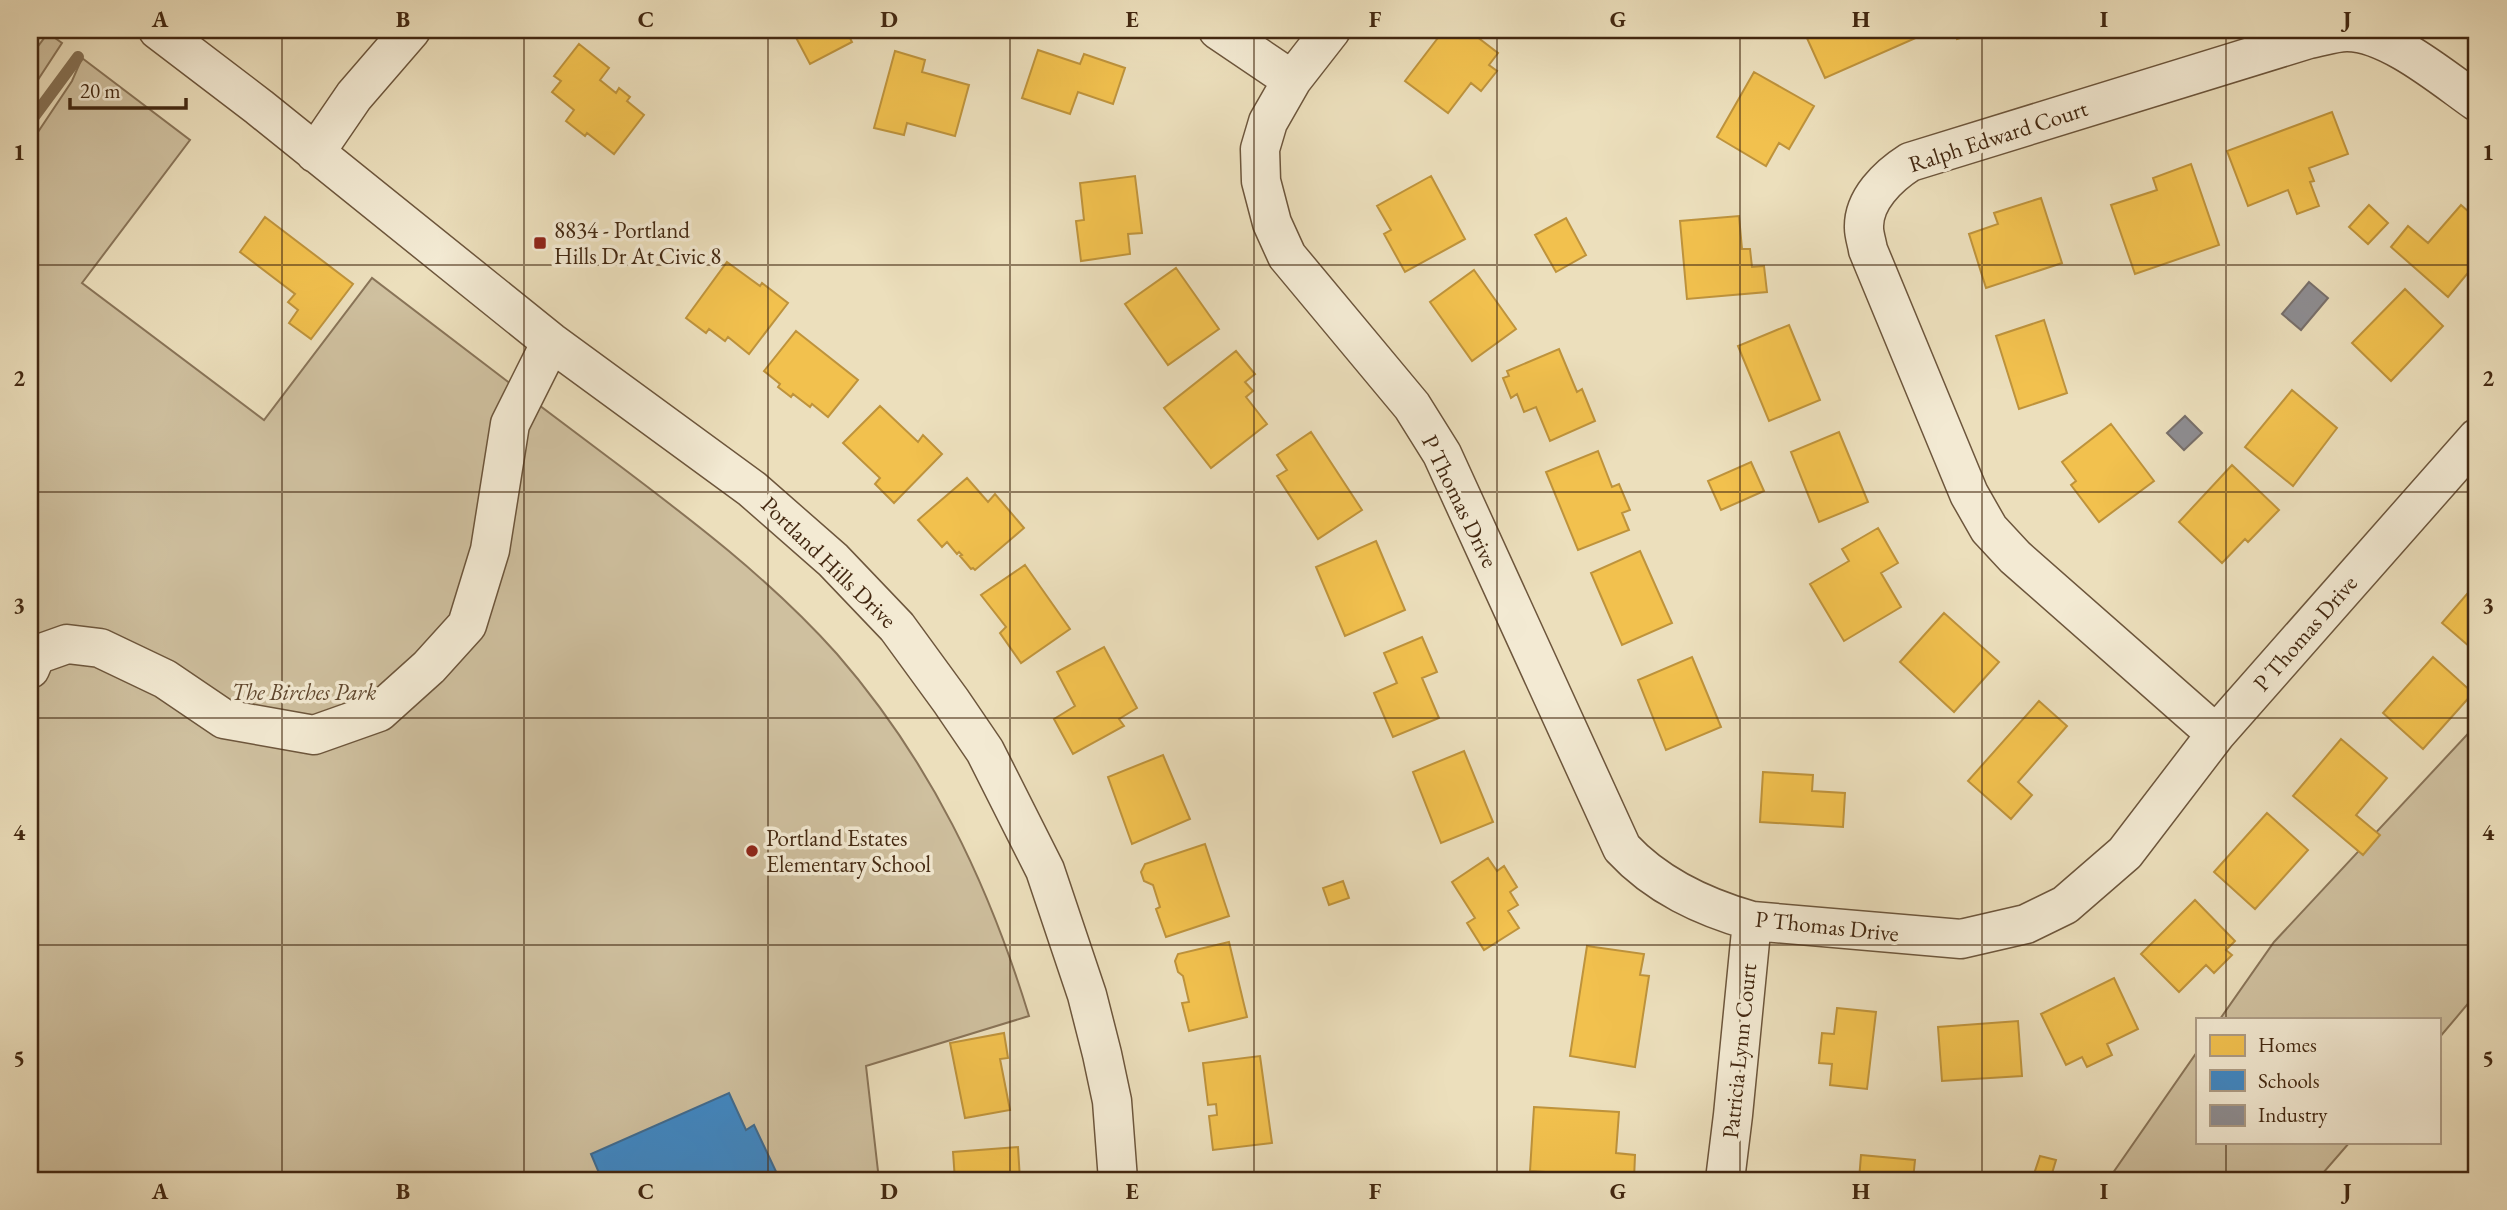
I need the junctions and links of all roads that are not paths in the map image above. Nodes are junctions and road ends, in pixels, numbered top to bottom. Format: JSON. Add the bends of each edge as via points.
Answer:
{"nodes":[{"id":1,"x":158,"y":30,"type":"edge"},
{"id":2,"x":411,"y":30,"type":"edge"},
{"id":3,"x":1218,"y":30,"type":"edge"},
{"id":4,"x":1331,"y":30,"type":"edge"},
{"id":5,"x":1292,"y":80,"type":"junction"},
{"id":6,"x":2477,"y":102,"type":"edge"},
{"id":7,"x":314,"y":153,"type":"junction"},
{"id":8,"x":551,"y":342,"type":"junction"},
{"id":9,"x":2477,"y":438,"type":"edge"},
{"id":10,"x":30,"y":669,"type":"edge"},
{"id":11,"x":2216,"y":734,"type":"junction"},
{"id":12,"x":1752,"y":921,"type":"junction"},
{"id":13,"x":1118,"y":1180,"type":"edge"},
{"id":14,"x":1725,"y":1180,"type":"edge"}],
"edges":[{"from":1,"to":7,"type":"street","name":"Portland Hills Drive"},
{"from":2,"to":7,"type":"street","via":[[354,96]]},
{"from":3,"to":5,"type":"street"},
{"from":4,"to":5,"type":"street","name":"P Thomas Drive"},
{"from":5,"to":12,"type":"street","name":"P Thomas Drive","via":[[1268,122],[1260,149],[1261,180],[1272,223],[1287,256],[1412,406],[1442,454],[1622,848],[1662,883]]},
{"from":6,"to":11,"type":"street","name":"Ralph Edward Court","via":[[2415,57],[2369,36],[2335,34],[1910,162],[1894,172],[1869,206],[1864,226],[1868,250],[1969,494],[1989,529]]},
{"from":7,"to":8,"type":"street","name":"Portland Hills Drive"},
{"from":8,"to":10,"type":"street","via":[[510,424],[490,550],[467,625],[379,712],[314,735],[224,719],[165,680],[100,648],[67,644],[36,655]]},
{"from":8,"to":13,"type":"street","name":"Portland Hills Drive","via":[[752,489],[833,560],[897,627],[985,751],[1045,870],[1087,995],[1112,1101]]},
{"from":9,"to":11,"type":"street","name":"P Thomas Drive"},
{"from":11,"to":12,"type":"street","name":"P Thomas Drive","via":[[2125,853],[2065,905],[2026,924],[1961,939]]},
{"from":12,"to":14,"type":"street","name":"Patricia Lynn Court"}]}
